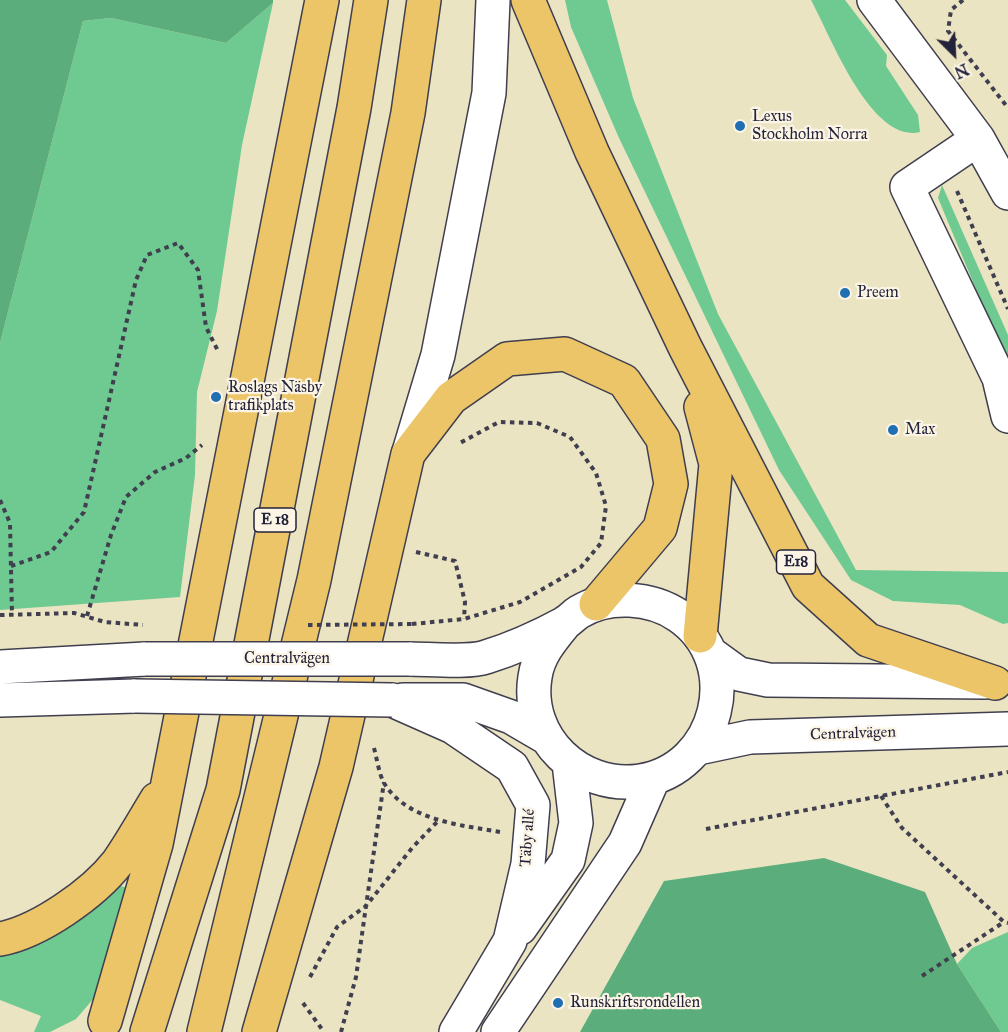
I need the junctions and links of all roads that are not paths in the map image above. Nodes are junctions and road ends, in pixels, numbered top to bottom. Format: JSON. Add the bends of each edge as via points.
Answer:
{"nodes":[{"id":1,"x":322,"y":0,"type":"edge"},
{"id":2,"x":371,"y":0,"type":"edge"},
{"id":3,"x":424,"y":0,"type":"edge"},
{"id":4,"x":493,"y":0,"type":"edge"},
{"id":5,"x":528,"y":0,"type":"edge"},
{"id":6,"x":874,"y":0,"type":"edge"},
{"id":7,"x":978,"y":139,"type":"junction"},
{"id":8,"x":1008,"y":193,"type":"edge"},
{"id":9,"x":685,"y":347,"type":"junction"},
{"id":10,"x":1008,"y":416,"type":"edge"},
{"id":11,"x":408,"y":454,"type":"junction"},
{"id":12,"x":596,"y":604,"type":"junction"},
{"id":13,"x":566,"y":622,"type":"junction"},
{"id":14,"x":705,"y":644,"type":"junction"},
{"id":15,"x":0,"y":666,"type":"edge"},
{"id":16,"x":1001,"y":683,"type":"edge"},
{"id":17,"x":0,"y":700,"type":"edge"},
{"id":18,"x":392,"y":700,"type":"junction"},
{"id":19,"x":1008,"y":729,"type":"edge"},
{"id":20,"x":547,"y":738,"type":"junction"},
{"id":21,"x":699,"y":748,"type":"junction"},
{"id":22,"x":569,"y":763,"type":"junction"},
{"id":23,"x":654,"y":779,"type":"junction"},
{"id":24,"x":167,"y":782,"type":"junction"},
{"id":25,"x":0,"y":939,"type":"edge"},
{"id":26,"x":510,"y":941,"type":"junction"},
{"id":27,"x":98,"y":1028,"type":"edge"},
{"id":28,"x":147,"y":1032,"type":"edge"},
{"id":29,"x":204,"y":1032,"type":"edge"},
{"id":30,"x":259,"y":1032,"type":"edge"},
{"id":31,"x":456,"y":1032,"type":"edge"},
{"id":32,"x":498,"y":1032,"type":"edge"}],
"edges":[{"from":1,"to":24,"type":"highway"},
{"from":2,"to":28,"type":"highway","number":"E 18","via":[[354,108],[223,790]]},
{"from":3,"to":29,"type":"highway","via":[[408,113],[314,580]]},
{"from":4,"to":11,"type":"street","via":[[489,93],[438,355]]},
{"from":5,"to":9,"type":"highway","number":"E18","via":[[592,152]]},
{"from":6,"to":7,"type":"street"},
{"from":7,"to":8,"type":"street"},
{"from":7,"to":10,"type":"street","via":[[908,187],[999,378]]},
{"from":9,"to":14,"type":"highway","number":"E18","via":[[716,465]]},
{"from":9,"to":16,"type":"highway","number":"E18","via":[[808,586],[868,640]]},
{"from":11,"to":12,"type":"highway","via":[[451,398],[507,359],[565,354],[624,381],[663,438],[671,484],[660,528]]},
{"from":11,"to":30,"type":"highway","via":[[336,767]]},
{"from":12,"to":13,"type":"street","name":"Centralvägen"},
{"from":12,"to":14,"type":"street","name":"Centralvägen","via":[[624,599],[653,603],[679,616]]},
{"from":13,"to":15,"type":"street","name":"Centralvägen","bridge":true,"via":[[484,658],[402,645]]},
{"from":13,"to":20,"type":"street","name":"Centralvägen","via":[[546,647],[535,677],[536,708]]},
{"from":14,"to":16,"type":"street","name":"Centralvägen","via":[[738,674],[768,680]]},
{"from":14,"to":21,"type":"street","name":"Centralvägen","via":[[717,677],[717,702],[711,726]]},
{"from":17,"to":18,"type":"street","name":"Centralvägen","bridge":true,"via":[[135,696]]},
{"from":18,"to":20,"type":"street","name":"Centralvägen","via":[[463,700],[511,717]]},
{"from":18,"to":26,"type":"street","name":"Täby allé","via":[[453,727],[512,767],[533,805],[528,864]]},
{"from":19,"to":21,"type":"street","name":"Centralvägen","via":[[750,736]]},
{"from":20,"to":22,"type":"street","name":"Centralvägen"},
{"from":21,"to":23,"type":"street","name":"Centralvägen","via":[[678,767]]},
{"from":22,"to":23,"type":"street","name":"Centralvägen","via":[[595,778],[624,783]]},
{"from":22,"to":26,"type":"street","name":"Täby allé","via":[[576,823],[568,860]]},
{"from":23,"to":32,"type":"street","via":[[625,843]]},
{"from":24,"to":25,"type":"highway","via":[[117,863],[72,904],[16,936]]},
{"from":24,"to":27,"type":"highway","via":[[156,844]]},
{"from":26,"to":31,"type":"street","name":"Täby allé"}]}
